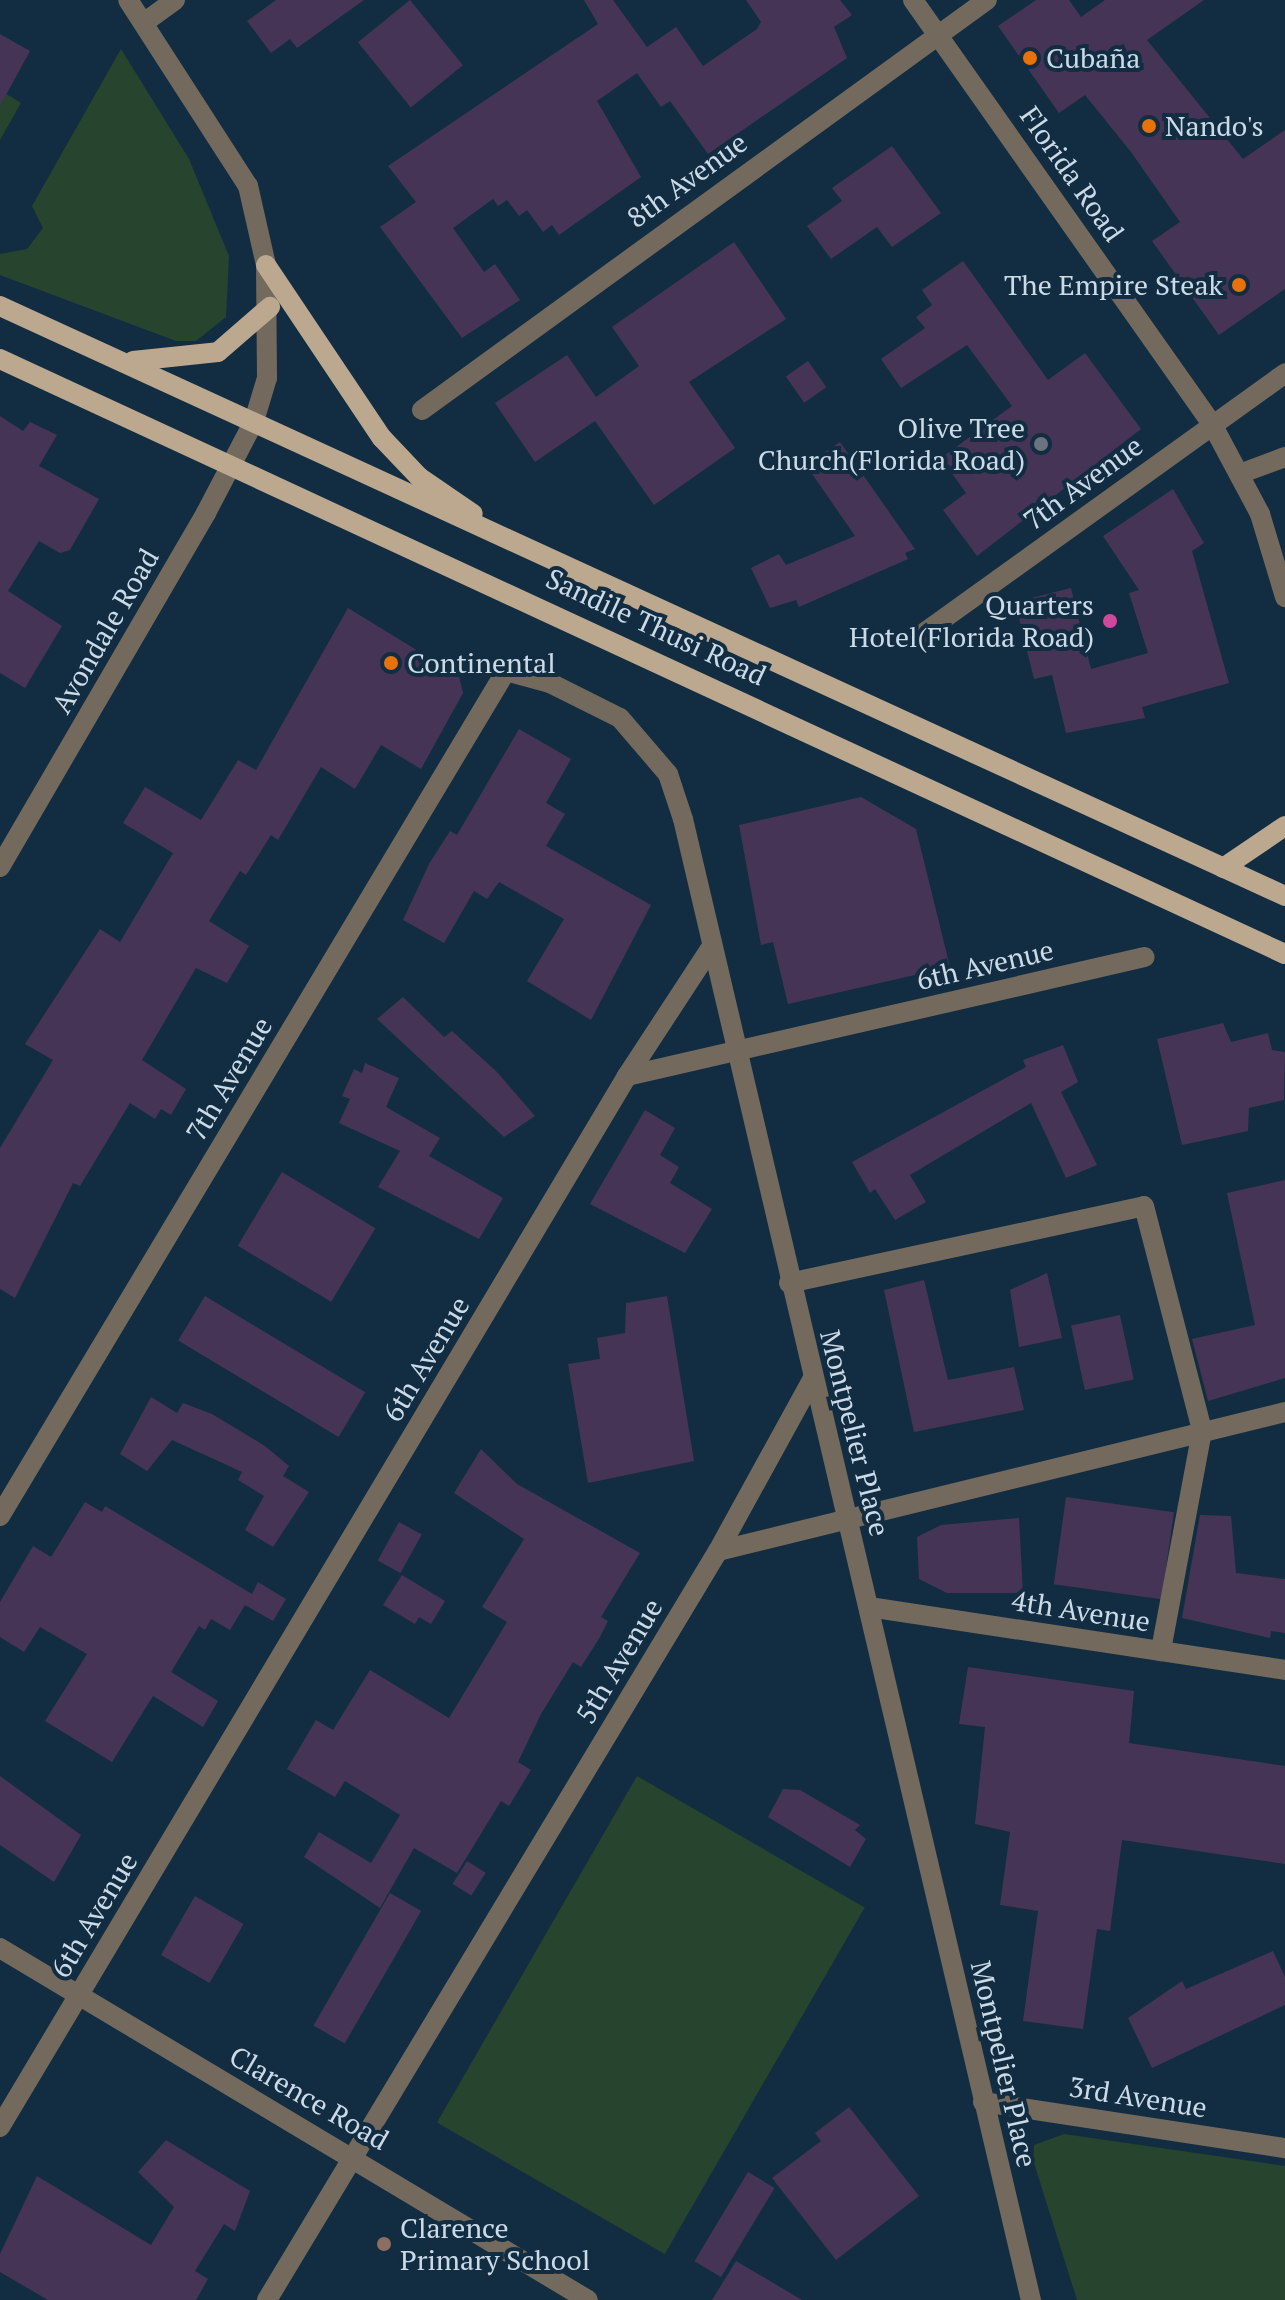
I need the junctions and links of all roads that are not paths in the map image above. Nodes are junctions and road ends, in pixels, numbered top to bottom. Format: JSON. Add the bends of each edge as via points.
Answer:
{"nodes":[{"id":1,"x":128,"y":0,"type":"edge"},
{"id":2,"x":175,"y":0,"type":"edge"},
{"id":3,"x":913,"y":0,"type":"edge"},
{"id":4,"x":987,"y":0,"type":"edge"},
{"id":5,"x":145,"y":22,"type":"junction"},
{"id":6,"x":938,"y":34,"type":"junction"},
{"id":7,"x":266,"y":265,"type":"junction"},
{"id":8,"x":0,"y":306,"type":"edge"},
{"id":9,"x":270,"y":307,"type":"junction"},
{"id":10,"x":0,"y":359,"type":"edge"},
{"id":11,"x":113,"y":359,"type":"junction"},
{"id":12,"x":1285,"y":373,"type":"edge"},
{"id":13,"x":422,"y":410,"type":"dead end"},
{"id":14,"x":254,"y":421,"type":"junction"},
{"id":15,"x":1212,"y":424,"type":"junction"},
{"id":16,"x":1285,"y":457,"type":"edge"},
{"id":17,"x":228,"y":470,"type":"junction"},
{"id":18,"x":1242,"y":473,"type":"junction"},
{"id":19,"x":520,"y":547,"type":"junction"},
{"id":20,"x":1285,"y":597,"type":"edge"},
{"id":21,"x":914,"y":640,"type":"dead end"},
{"id":22,"x":506,"y":671,"type":"joint"},
{"id":23,"x":1285,"y":826,"type":"edge"},
{"id":24,"x":0,"y":867,"type":"edge"},
{"id":25,"x":1223,"y":868,"type":"junction"},
{"id":26,"x":1285,"y":896,"type":"edge"},
{"id":27,"x":712,"y":946,"type":"junction"},
{"id":28,"x":1285,"y":954,"type":"edge"},
{"id":29,"x":1145,"y":957,"type":"dead end"},
{"id":30,"x":735,"y":1052,"type":"junction"},
{"id":31,"x":627,"y":1076,"type":"junction"},
{"id":32,"x":789,"y":1283,"type":"junction"},
{"id":33,"x":813,"y":1378,"type":"junction"},
{"id":34,"x":1285,"y":1412,"type":"edge"},
{"id":35,"x":1202,"y":1431,"type":"junction"},
{"id":36,"x":0,"y":1516,"type":"edge"},
{"id":37,"x":847,"y":1516,"type":"junction"},
{"id":38,"x":718,"y":1551,"type":"junction"},
{"id":39,"x":869,"y":1607,"type":"junction"},
{"id":40,"x":1161,"y":1651,"type":"junction"},
{"id":41,"x":1285,"y":1670,"type":"edge"},
{"id":42,"x":0,"y":1948,"type":"edge"},
{"id":43,"x":79,"y":1995,"type":"junction"},
{"id":44,"x":983,"y":2102,"type":"junction"},
{"id":45,"x":0,"y":2127,"type":"edge"},
{"id":46,"x":1285,"y":2148,"type":"edge"},
{"id":47,"x":352,"y":2155,"type":"junction"},
{"id":48,"x":267,"y":2300,"type":"edge"},
{"id":49,"x":588,"y":2300,"type":"edge"},
{"id":50,"x":1031,"y":2300,"type":"edge"}],
"edges":[{"from":1,"to":5,"type":"street","name":"Avondale Road"},
{"from":2,"to":5,"type":"street"},
{"from":3,"to":6,"type":"street","name":"Florida Road"},
{"from":4,"to":6,"type":"street","name":"8th Avenue"},
{"from":5,"to":7,"type":"street","name":"Avondale Road","via":[[248,186]]},
{"from":6,"to":13,"type":"street","name":"8th Avenue"},
{"from":6,"to":15,"type":"street","name":"Florida Road"},
{"from":7,"to":9,"type":"street","name":"Avondale Road"},
{"from":7,"to":19,"type":"main road","via":[[382,438],[419,477]]},
{"from":8,"to":11,"type":"main road","name":"Sandile Thusi Road"},
{"from":9,"to":11,"type":"main road","via":[[218,352],[156,363]]},
{"from":9,"to":14,"type":"street","name":"Avondale Road","via":[[270,356]]},
{"from":10,"to":17,"type":"main road","name":"Sandile Thusi Road"},
{"from":11,"to":14,"type":"main road","name":"Sandile Thusi Road"},
{"from":12,"to":15,"type":"street","name":"7th Avenue"},
{"from":14,"to":17,"type":"street","name":"Avondale Road"},
{"from":14,"to":19,"type":"main road","name":"Sandile Thusi Road"},
{"from":15,"to":18,"type":"street","name":"Florida Road"},
{"from":15,"to":21,"type":"street","name":"7th Avenue"},
{"from":16,"to":18,"type":"street"},
{"from":17,"to":24,"type":"street","name":"Avondale Road"},
{"from":17,"to":28,"type":"main road","name":"Sandile Thusi Road","via":[[564,615]]},
{"from":18,"to":20,"type":"street","name":"Florida Road"},
{"from":19,"to":25,"type":"main road","name":"Sandile Thusi Road"},
{"from":22,"to":27,"type":"street","name":"Montpelier Place","via":[[591,700],[648,743],[683,819]]},
{"from":22,"to":36,"type":"street","name":"7th Avenue"},
{"from":23,"to":25,"type":"main road"},
{"from":25,"to":26,"type":"main road","name":"Sandile Thusi Road"},
{"from":27,"to":30,"type":"street","name":"Montpelier Place"},
{"from":27,"to":31,"type":"street"},
{"from":29,"to":30,"type":"street","name":"6th Avenue"},
{"from":30,"to":31,"type":"street","name":"6th Avenue"},
{"from":30,"to":32,"type":"street","name":"Montpelier Place"},
{"from":31,"to":43,"type":"street","name":"6th Avenue"},
{"from":32,"to":33,"type":"street","name":"Montpelier Place"},
{"from":32,"to":35,"type":"street","via":[[1141,1205]]},
{"from":33,"to":37,"type":"street","name":"Montpelier Place"},
{"from":33,"to":38,"type":"street","name":"5th Avenue"},
{"from":34,"to":35,"type":"street"},
{"from":35,"to":37,"type":"street"},
{"from":35,"to":40,"type":"street"},
{"from":37,"to":38,"type":"street"},
{"from":37,"to":39,"type":"street","name":"Montpelier Place"},
{"from":38,"to":47,"type":"street","name":"5th Avenue"},
{"from":39,"to":40,"type":"street","name":"4th Avenue"},
{"from":39,"to":44,"type":"street","name":"Montpelier Place"},
{"from":40,"to":41,"type":"street","name":"4th Avenue"},
{"from":42,"to":43,"type":"street","name":"Clarence Road"},
{"from":43,"to":45,"type":"street","name":"6th Avenue"},
{"from":43,"to":47,"type":"street","name":"Clarence Road"},
{"from":44,"to":46,"type":"street","name":"3rd Avenue"},
{"from":44,"to":50,"type":"street","name":"Montpelier Place"},
{"from":47,"to":48,"type":"street","name":"5th Avenue"},
{"from":47,"to":49,"type":"street","name":"Clarence Road"}]}
